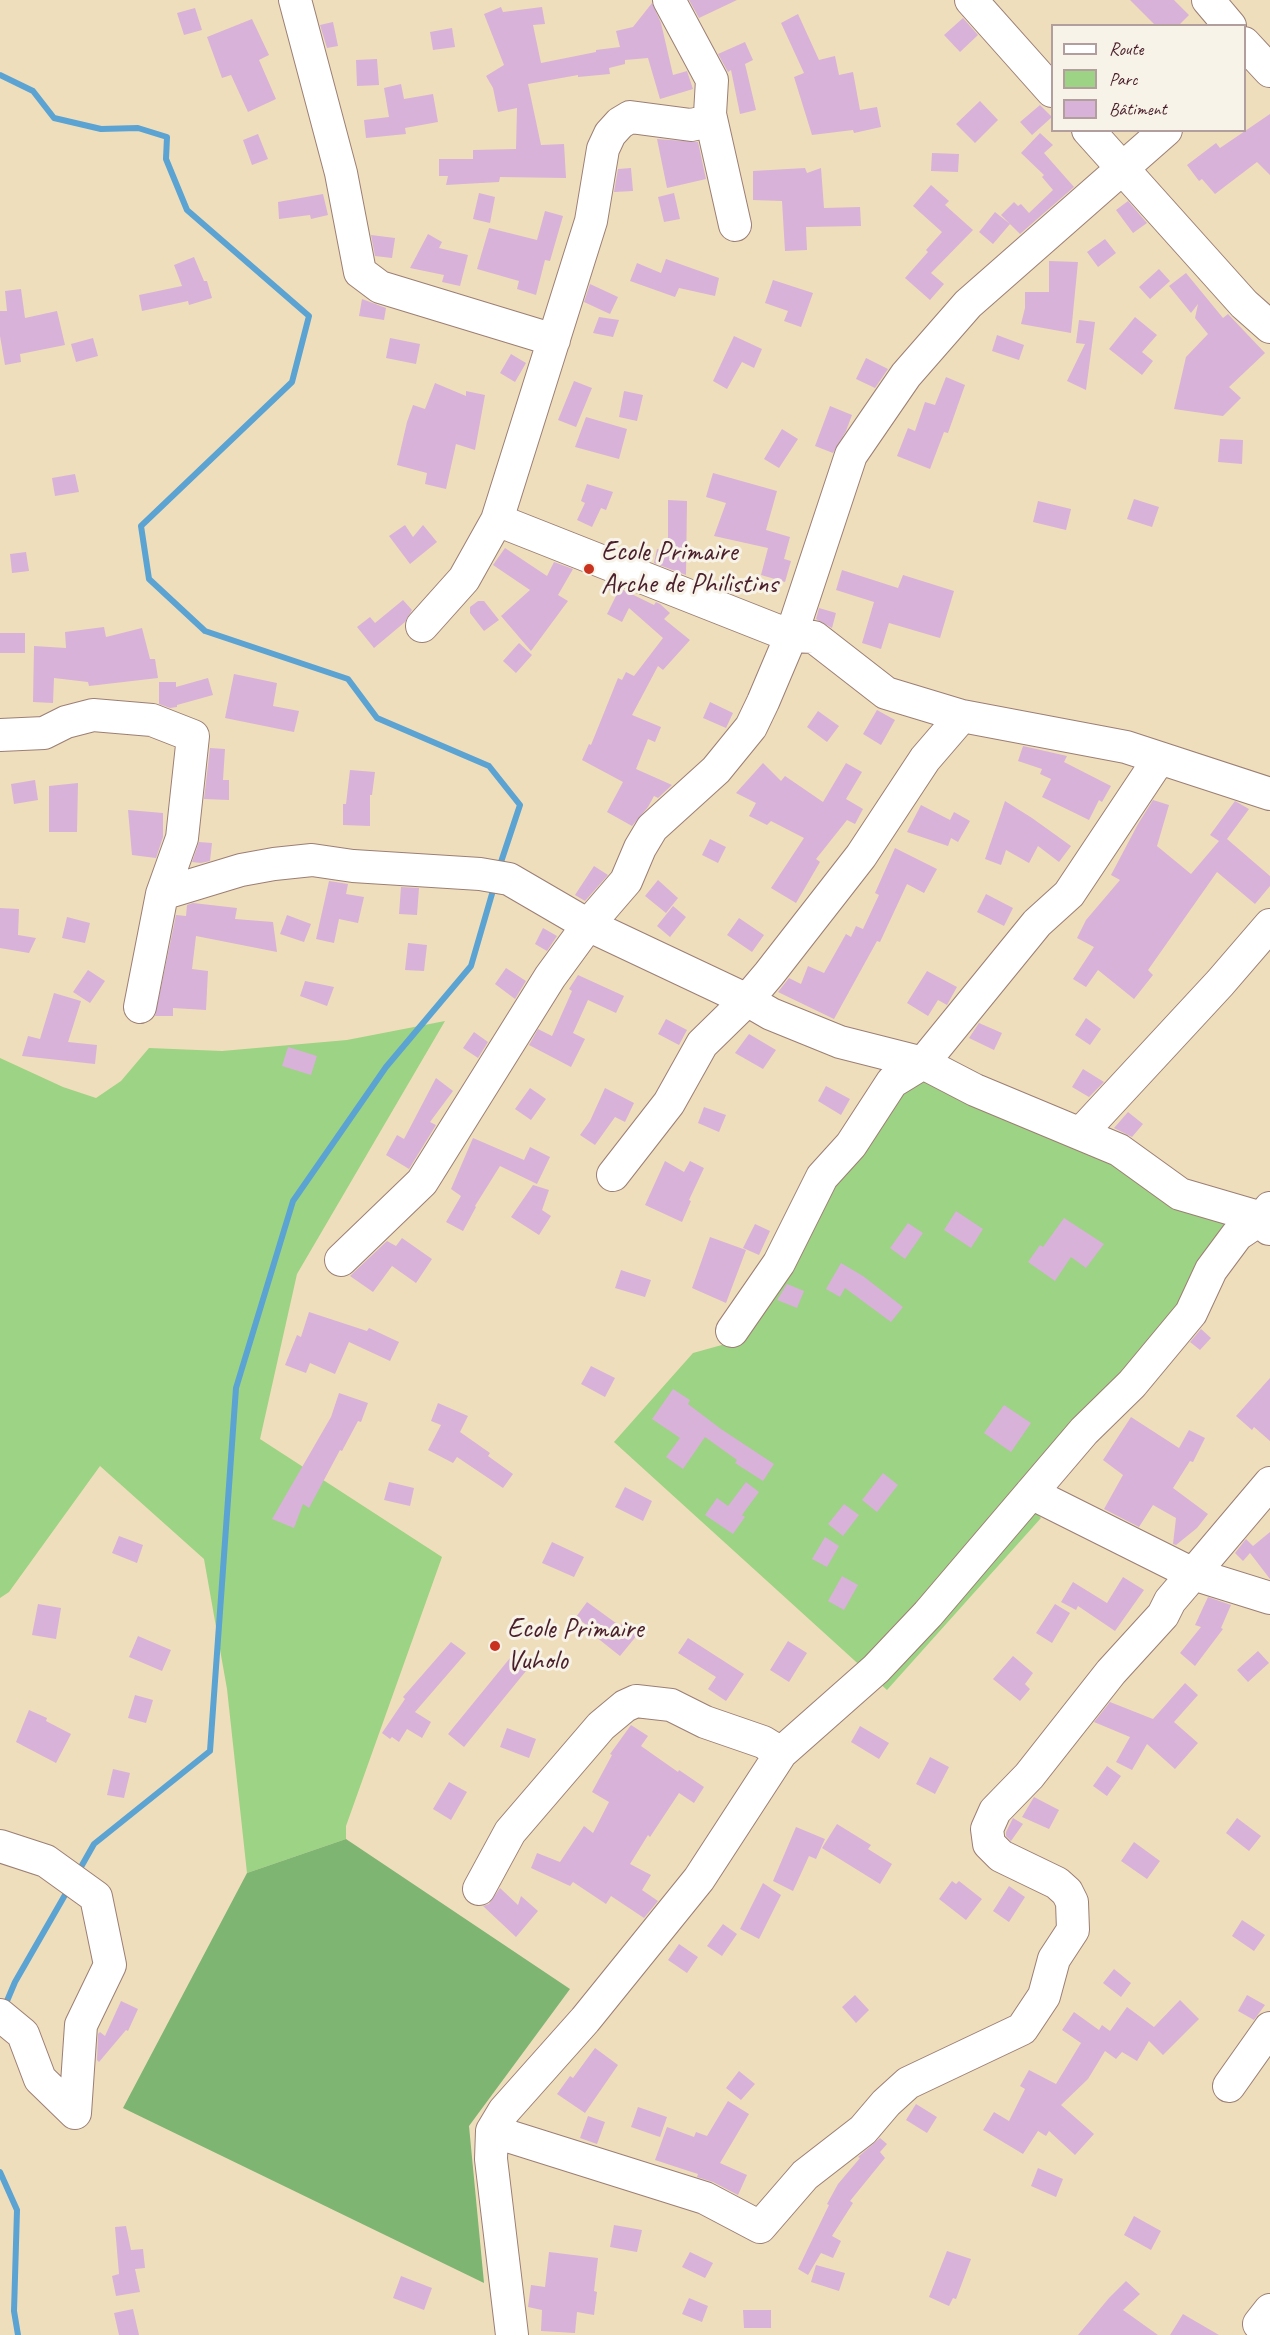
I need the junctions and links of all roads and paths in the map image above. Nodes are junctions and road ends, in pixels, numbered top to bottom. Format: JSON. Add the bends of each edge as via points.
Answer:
{"nodes":[{"id":1,"x":295,"y":0,"type":"edge"},
{"id":2,"x":669,"y":0,"type":"edge"},
{"id":3,"x":971,"y":0,"type":"edge"},
{"id":4,"x":1208,"y":0,"type":"edge"},
{"id":5,"x":1228,"y":24,"type":"edge"},
{"id":6,"x":1051,"y":89,"type":"edge"},
{"id":7,"x":710,"y":114,"type":"junction"},
{"id":8,"x":1090,"y":132,"type":"edge"},
{"id":9,"x":1164,"y":132,"type":"edge"},
{"id":10,"x":1122,"y":169,"type":"junction"},
{"id":11,"x":735,"y":225,"type":"dead end"},
{"id":12,"x":1270,"y":327,"type":"edge"},
{"id":13,"x":554,"y":340,"type":"junction"},
{"id":14,"x":497,"y":520,"type":"junction"},
{"id":15,"x":422,"y":626,"type":"dead end"},
{"id":16,"x":791,"y":636,"type":"junction"},
{"id":17,"x":962,"y":716,"type":"junction"},
{"id":18,"x":0,"y":735,"type":"edge"},
{"id":19,"x":1159,"y":759,"type":"junction"},
{"id":20,"x":1270,"y":794,"type":"edge"},
{"id":21,"x":162,"y":894,"type":"junction"},
{"id":22,"x":588,"y":925,"type":"junction"},
{"id":23,"x":1270,"y":925,"type":"edge"},
{"id":24,"x":747,"y":1000,"type":"junction"},
{"id":25,"x":140,"y":1007,"type":"dead end"},
{"id":26,"x":923,"y":1063,"type":"junction"},
{"id":27,"x":1081,"y":1133,"type":"junction"},
{"id":28,"x":613,"y":1175,"type":"dead end"},
{"id":29,"x":1268,"y":1219,"type":"edge"},
{"id":30,"x":340,"y":1260,"type":"dead end"},
{"id":31,"x":732,"y":1331,"type":"dead end"},
{"id":32,"x":1270,"y":1483,"type":"edge"},
{"id":33,"x":1031,"y":1493,"type":"junction"},
{"id":34,"x":1193,"y":1574,"type":"junction"},
{"id":35,"x":1270,"y":1598,"type":"edge"},
{"id":36,"x":782,"y":1753,"type":"junction"},
{"id":37,"x":0,"y":1846,"type":"edge"},
{"id":38,"x":479,"y":1889,"type":"dead end"},
{"id":39,"x":6,"y":2020,"type":"edge"},
{"id":40,"x":1270,"y":2028,"type":"edge"},
{"id":41,"x":1228,"y":2086,"type":"dead end"},
{"id":42,"x":492,"y":2131,"type":"junction"},
{"id":43,"x":512,"y":2335,"type":"edge"}],
"edges":[{"from":1,"to":13,"type":"street","via":[[340,173],[360,272],[380,287]]},
{"from":2,"to":7,"type":"street","via":[[712,80]]},
{"from":3,"to":6,"type":"street"},
{"from":4,"to":5,"type":"street"},
{"from":7,"to":11,"type":"street"},
{"from":7,"to":13,"type":"street","via":[[705,122],[691,125],[630,117],[610,134],[603,148],[591,221]]},
{"from":8,"to":10,"type":"street"},
{"from":9,"to":10,"type":"street"},
{"from":10,"to":12,"type":"street","via":[[1244,304]]},
{"from":10,"to":16,"type":"street","via":[[968,304],[906,375],[851,455]]},
{"from":13,"to":14,"type":"street"},
{"from":14,"to":15,"type":"street","via":[[464,579]]},
{"from":14,"to":16,"type":"street"},
{"from":16,"to":17,"type":"street","via":[[814,637],[886,693]]},
{"from":16,"to":22,"type":"street","via":[[751,727],[716,770],[652,828],[626,881]]},
{"from":17,"to":19,"type":"street","via":[[1126,747]]},
{"from":17,"to":24,"type":"street","via":[[925,759],[861,856]]},
{"from":18,"to":21,"type":"street","via":[[44,733],[93,715],[152,720],[193,736],[182,838]]},
{"from":19,"to":20,"type":"street"},
{"from":19,"to":26,"type":"street","via":[[1069,894],[1037,923]]},
{"from":21,"to":22,"type":"street","via":[[241,870],[312,860],[509,879]]},
{"from":21,"to":25,"type":"street"},
{"from":22,"to":24,"type":"street"},
{"from":22,"to":30,"type":"street","via":[[550,977],[422,1182]]},
{"from":23,"to":27,"type":"street"},
{"from":24,"to":26,"type":"street","via":[[840,1042]]},
{"from":24,"to":28,"type":"street","via":[[702,1044],[669,1103]]},
{"from":26,"to":27,"type":"street","via":[[975,1090]]},
{"from":26,"to":31,"type":"street","via":[[892,1082],[851,1145],[822,1177],[779,1263]]},
{"from":27,"to":29,"type":"street","via":[[1119,1150],[1180,1194]]},
{"from":29,"to":33,"type":"street","via":[[1237,1235],[1211,1270],[1191,1313],[1132,1384],[1084,1431]]},
{"from":32,"to":34,"type":"street"},
{"from":33,"to":34,"type":"street"},
{"from":33,"to":36,"type":"street","via":[[876,1669]]},
{"from":34,"to":35,"type":"street"},
{"from":34,"to":42,"type":"street","via":[[1029,1776],[995,1811],[987,1829],[989,1845],[1001,1856],[1057,1883],[1072,1902],[1073,1930],[1054,1959],[1044,1996],[1022,2029],[908,2083],[863,2130],[804,2175],[760,2227],[705,2198]]},
{"from":36,"to":38,"type":"street","via":[[671,1705],[636,1701],[601,1726],[510,1832]]},
{"from":36,"to":42,"type":"street","via":[[699,1879],[585,2020],[504,2111]]},
{"from":37,"to":39,"type":"street","via":[[46,1861],[96,1897],[110,1965],[81,2025],[75,2113],[40,2079],[23,2034]]},
{"from":40,"to":41,"type":"street"},
{"from":42,"to":43,"type":"street","via":[[491,2159]]}]}
